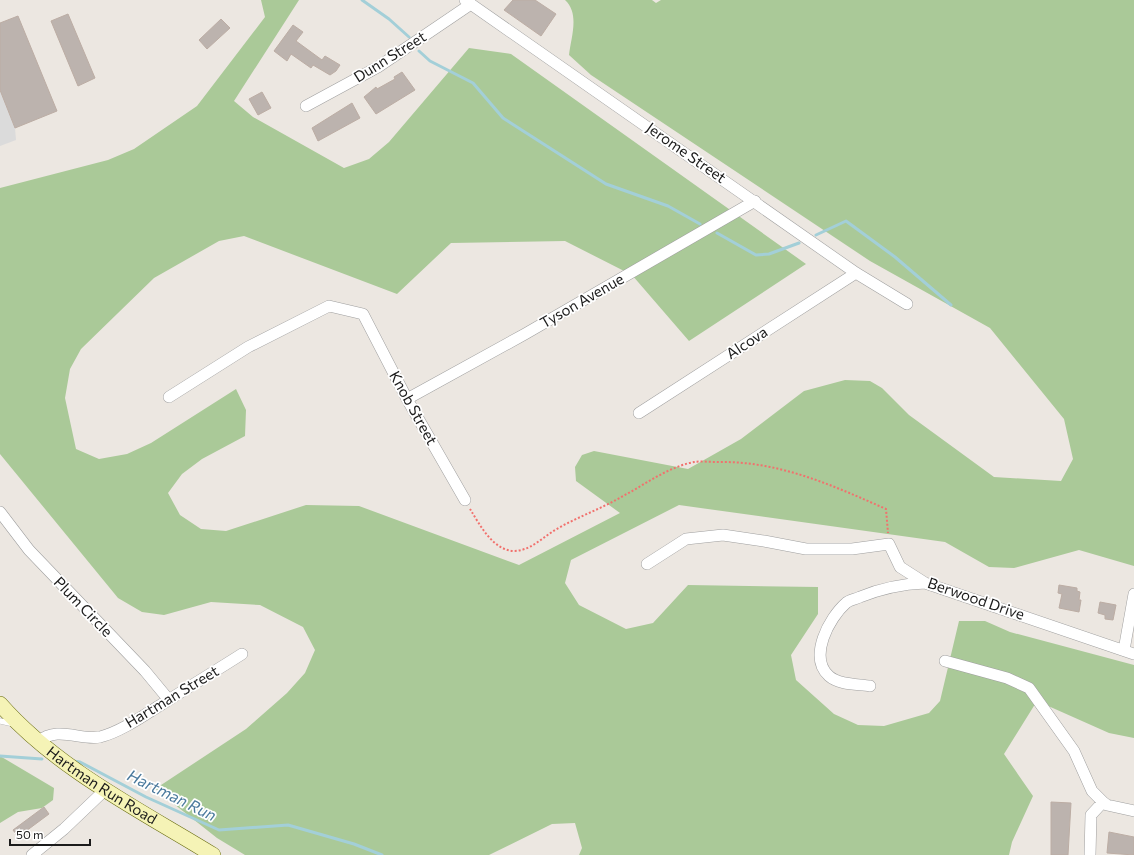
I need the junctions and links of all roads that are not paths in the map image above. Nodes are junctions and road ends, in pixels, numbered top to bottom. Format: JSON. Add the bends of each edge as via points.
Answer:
{"nodes":[{"id":1,"x":468,"y":2,"type":"edge"},
{"id":2,"x":306,"y":106,"type":"dead end"},
{"id":3,"x":755,"y":201,"type":"junction"},
{"id":4,"x":856,"y":273,"type":"junction"},
{"id":5,"x":907,"y":304,"type":"dead end"},
{"id":6,"x":169,"y":397,"type":"dead end"},
{"id":7,"x":406,"y":399,"type":"junction"},
{"id":8,"x":639,"y":413,"type":"dead end"},
{"id":9,"x":465,"y":500,"type":"road end"},
{"id":10,"x":0,"y":512,"type":"edge"},
{"id":11,"x":647,"y":564,"type":"dead end"},
{"id":12,"x":925,"y":583,"type":"junction"},
{"id":13,"x":1134,"y":594,"type":"edge"},
{"id":14,"x":1129,"y":652,"type":"edge"},
{"id":15,"x":242,"y":654,"type":"dead end"},
{"id":16,"x":945,"y":661,"type":"dead end"},
{"id":17,"x":870,"y":686,"type":"dead end"},
{"id":18,"x":168,"y":700,"type":"junction"},
{"id":19,"x":0,"y":704,"type":"edge"},
{"id":20,"x":0,"y":721,"type":"edge"},
{"id":21,"x":18,"y":724,"type":"junction"},
{"id":22,"x":38,"y":742,"type":"junction"},
{"id":23,"x":106,"y":789,"type":"junction"},
{"id":24,"x":1103,"y":802,"type":"junction"},
{"id":25,"x":1134,"y":811,"type":"edge"},
{"id":26,"x":32,"y":855,"type":"edge"},
{"id":27,"x":213,"y":855,"type":"edge"},
{"id":28,"x":1090,"y":855,"type":"edge"}],
"edges":[{"from":1,"to":2,"type":"street","name":"Dunn Street","via":[[378,67]]},
{"from":1,"to":3,"type":"street","name":"Jerome Street"},
{"from":3,"to":4,"type":"street","name":"Jerome Street"},
{"from":3,"to":7,"type":"street","name":"Tyson Avenue","via":[[525,334]]},
{"from":4,"to":5,"type":"street","name":"Jerome Street"},
{"from":4,"to":8,"type":"street","name":"Alcova"},
{"from":6,"to":7,"type":"street","name":"Knob Street","via":[[248,347],[329,306],[364,314]]},
{"from":7,"to":9,"type":"street","name":"Knob Street"},
{"from":10,"to":18,"type":"street","name":"Plum Circle","via":[[29,550],[145,671]]},
{"from":11,"to":12,"type":"street","name":"Berwood Drive","via":[[686,539],[723,535],[806,549],[852,549],[889,544],[900,566]]},
{"from":12,"to":14,"type":"street","name":"Berwood Drive"},
{"from":12,"to":17,"type":"street","via":[[902,584],[876,590],[846,603],[829,625],[820,643],[821,661],[828,676],[839,682]]},
{"from":13,"to":14,"type":"street"},
{"from":15,"to":18,"type":"street","name":"Hartman Street"},
{"from":16,"to":24,"type":"street","via":[[1007,678],[1029,688],[1074,751],[1092,791]]},
{"from":18,"to":22,"type":"street","name":"Hartman Street","via":[[133,722],[99,737],[62,734],[44,737]]},
{"from":19,"to":21,"type":"main road","name":"Hartman Run Road"},
{"from":20,"to":21,"type":"lane"},
{"from":21,"to":22,"type":"main road","name":"Hartman Run Road"},
{"from":22,"to":23,"type":"main road","name":"Hartman Run Road"},
{"from":23,"to":26,"type":"street"},
{"from":23,"to":27,"type":"main road","name":"Hartman Run Road"},
{"from":24,"to":25,"type":"street"},
{"from":24,"to":28,"type":"street","via":[[1091,814]]}]}
